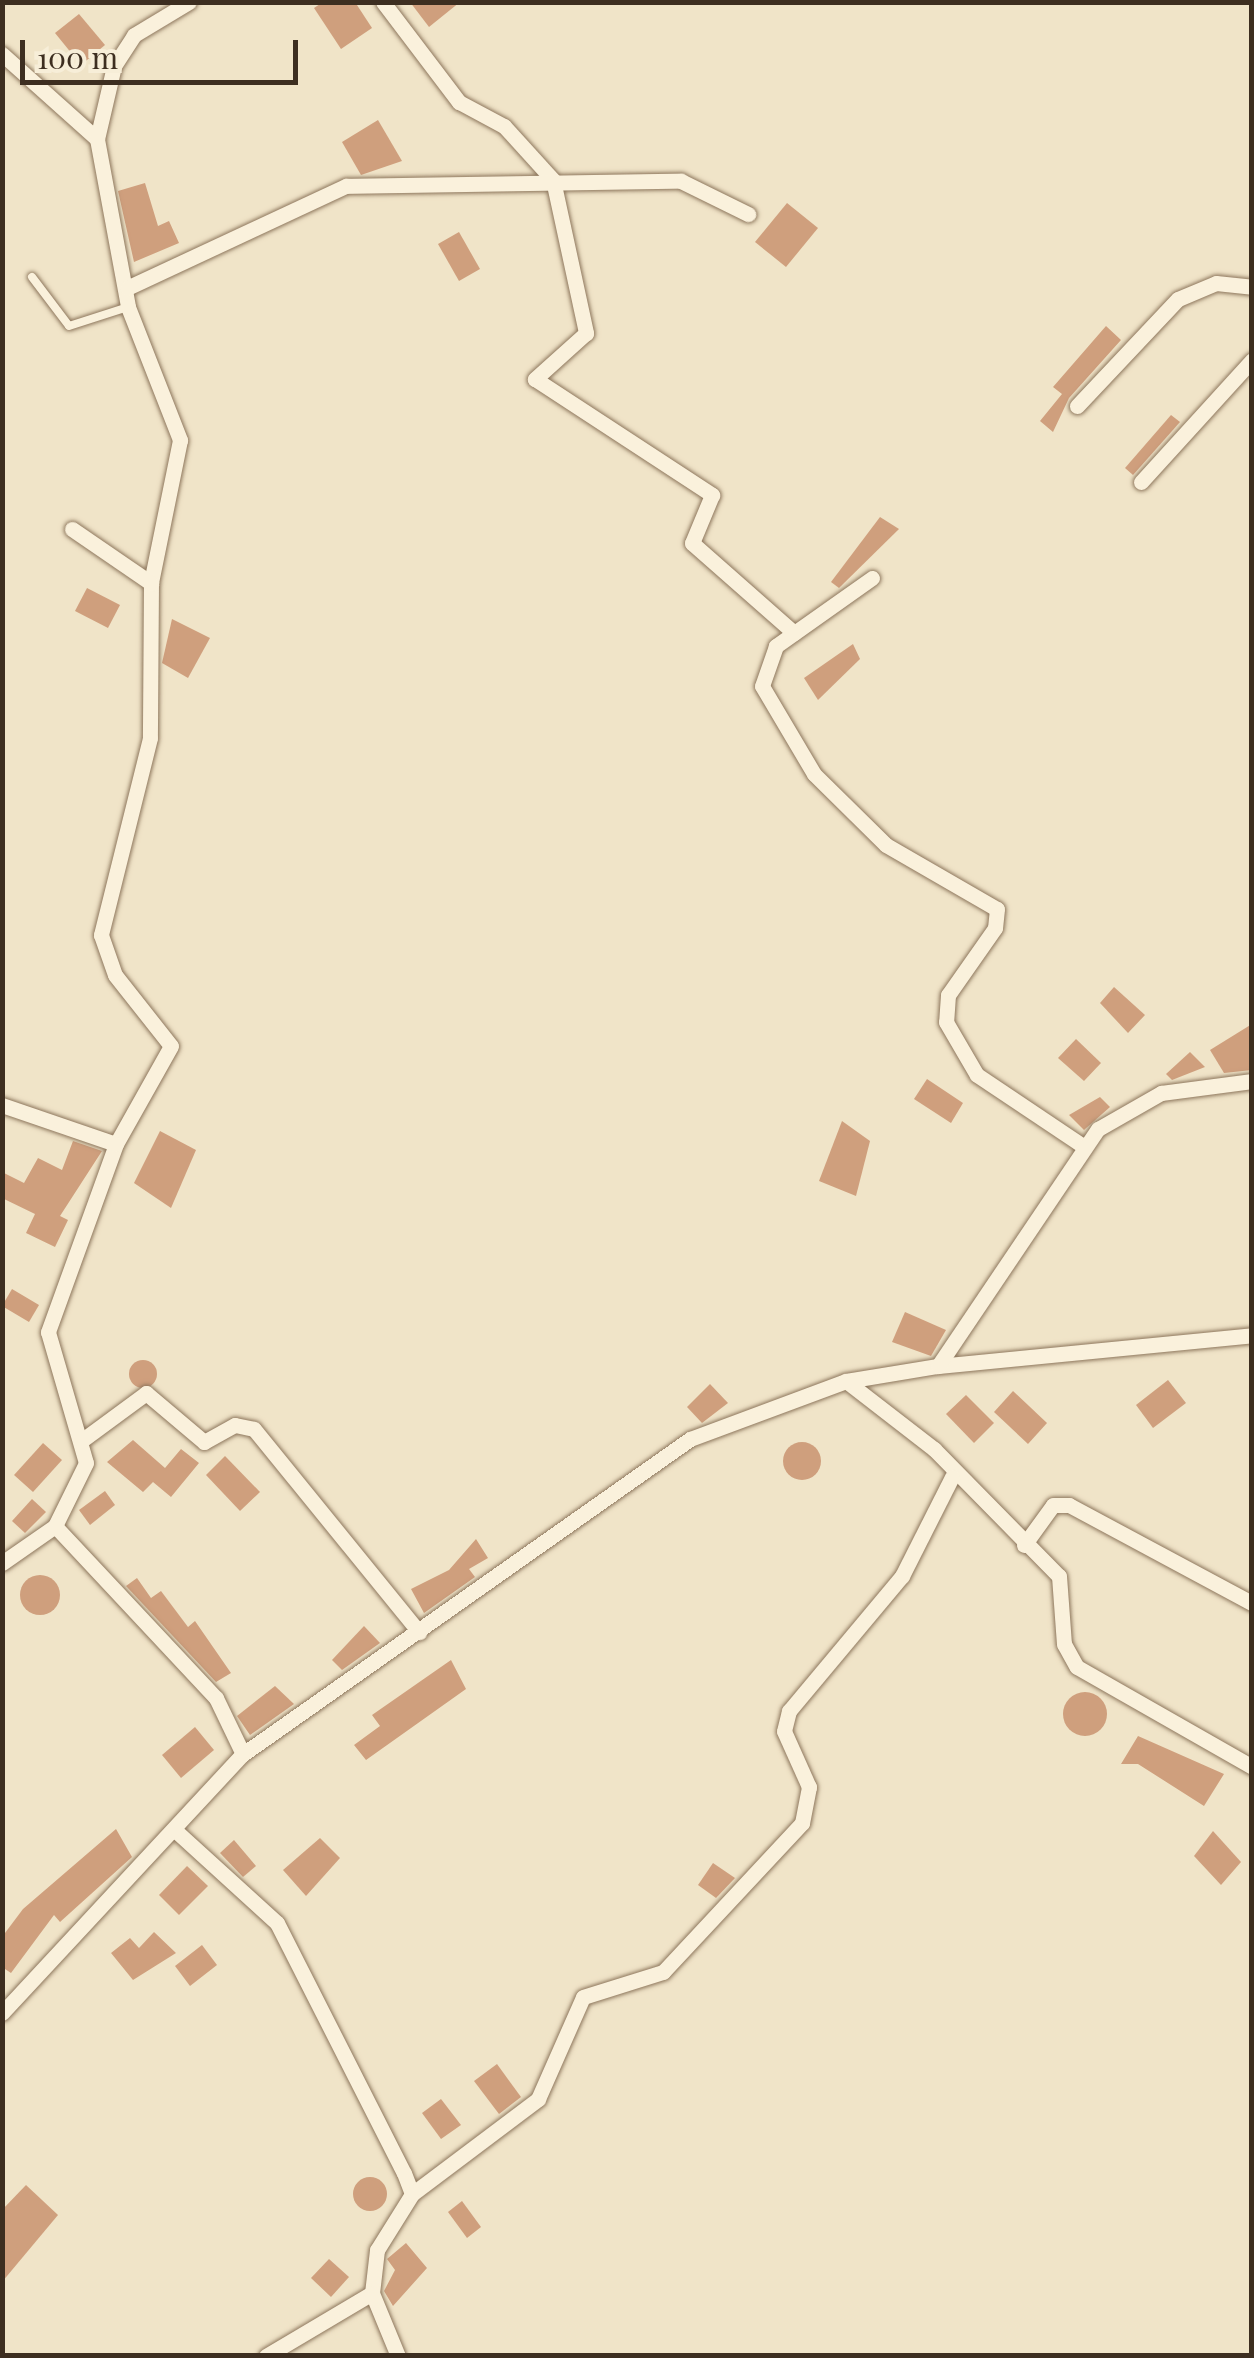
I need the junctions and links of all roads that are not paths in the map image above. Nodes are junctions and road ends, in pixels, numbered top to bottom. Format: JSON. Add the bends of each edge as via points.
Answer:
{"nodes":[{"id":1,"x":383,"y":2,"type":"edge"},
{"id":2,"x":180,"y":4,"type":"edge"},
{"id":3,"x":2,"y":54,"type":"edge"},
{"id":4,"x":97,"y":139,"type":"junction"},
{"id":5,"x":553,"y":180,"type":"junction"},
{"id":6,"x":748,"y":214,"type":"dead end"},
{"id":7,"x":32,"y":277,"type":"dead end"},
{"id":8,"x":1252,"y":286,"type":"edge"},
{"id":9,"x":127,"y":288,"type":"junction"},
{"id":10,"x":128,"y":307,"type":"junction"},
{"id":11,"x":1252,"y":360,"type":"edge"},
{"id":12,"x":1077,"y":406,"type":"dead end"},
{"id":13,"x":1141,"y":482,"type":"dead end"},
{"id":14,"x":72,"y":530,"type":"dead end"},
{"id":15,"x":872,"y":578,"type":"dead end"},
{"id":16,"x":150,"y":583,"type":"junction"},
{"id":17,"x":794,"y":633,"type":"junction"},
{"id":18,"x":1252,"y":1081,"type":"edge"},
{"id":19,"x":2,"y":1105,"type":"edge"},
{"id":20,"x":116,"y":1144,"type":"junction"},
{"id":21,"x":1083,"y":1146,"type":"junction"},
{"id":22,"x":1252,"y":1335,"type":"edge"},
{"id":23,"x":938,"y":1366,"type":"junction"},
{"id":24,"x":846,"y":1381,"type":"junction"},
{"id":25,"x":81,"y":1441,"type":"junction"},
{"id":26,"x":952,"y":1477,"type":"junction"},
{"id":27,"x":55,"y":1526,"type":"junction"},
{"id":28,"x":1024,"y":1545,"type":"junction"},
{"id":29,"x":2,"y":1563,"type":"edge"},
{"id":30,"x":1252,"y":1603,"type":"edge"},
{"id":31,"x":419,"y":1632,"type":"junction"},
{"id":32,"x":243,"y":1754,"type":"junction"},
{"id":33,"x":1252,"y":1768,"type":"edge"},
{"id":34,"x":176,"y":1832,"type":"junction"},
{"id":35,"x":2,"y":2012,"type":"edge"},
{"id":36,"x":412,"y":2194,"type":"junction"},
{"id":37,"x":372,"y":2294,"type":"junction"},
{"id":38,"x":266,"y":2356,"type":"edge"},
{"id":39,"x":398,"y":2356,"type":"edge"}],
"edges":[{"from":1,"to":5,"type":"street","via":[[459,102],[504,126]]},
{"from":2,"to":4,"type":"street","via":[[134,35],[114,66]]},
{"from":3,"to":4,"type":"street"},
{"from":4,"to":9,"type":"street"},
{"from":5,"to":6,"type":"street","via":[[681,180]]},
{"from":5,"to":9,"type":"street","via":[[502,190],[346,186]]},
{"from":5,"to":17,"type":"street","via":[[586,334],[535,380],[712,495],[692,544]]},
{"from":7,"to":10,"type":"lane","via":[[69,326]]},
{"from":8,"to":12,"type":"street","via":[[1216,283],[1178,298]]},
{"from":9,"to":10,"type":"street"},
{"from":10,"to":16,"type":"street","via":[[180,440]]},
{"from":11,"to":13,"type":"street"},
{"from":14,"to":16,"type":"street"},
{"from":15,"to":17,"type":"street"},
{"from":16,"to":20,"type":"street","via":[[150,738],[101,935],[115,975],[171,1046]]},
{"from":17,"to":21,"type":"street","via":[[760,676],[814,774],[916,867],[999,914],[948,995],[953,1041],[1007,1100]]},
{"from":18,"to":21,"type":"street","via":[[1138,1101]]},
{"from":19,"to":20,"type":"street"},
{"from":20,"to":25,"type":"street","via":[[48,1332]]},
{"from":21,"to":23,"type":"street"},
{"from":22,"to":23,"type":"street"},
{"from":23,"to":24,"type":"street"},
{"from":24,"to":26,"type":"street","via":[[934,1449]]},
{"from":24,"to":31,"type":"street","via":[[754,1408],[676,1447]]},
{"from":25,"to":27,"type":"street","via":[[80,1482]]},
{"from":25,"to":31,"type":"street","via":[[146,1393],[204,1442],[235,1425],[254,1429]]},
{"from":26,"to":28,"type":"street"},
{"from":26,"to":36,"type":"street","via":[[902,1576],[789,1711],[784,1731],[809,1786],[802,1823],[663,1972],[583,1998],[538,2099]]},
{"from":27,"to":29,"type":"street"},
{"from":27,"to":32,"type":"street","via":[[216,1698]]},
{"from":28,"to":30,"type":"street","via":[[1053,1506],[1069,1504]]},
{"from":28,"to":33,"type":"street","via":[[1059,1576],[1064,1644],[1077,1667]]},
{"from":31,"to":32,"type":"street"},
{"from":32,"to":34,"type":"street"},
{"from":34,"to":35,"type":"street"},
{"from":34,"to":36,"type":"street","via":[[277,1924]]},
{"from":36,"to":37,"type":"street","via":[[377,2250]]},
{"from":37,"to":38,"type":"street"},
{"from":37,"to":39,"type":"street"}]}
